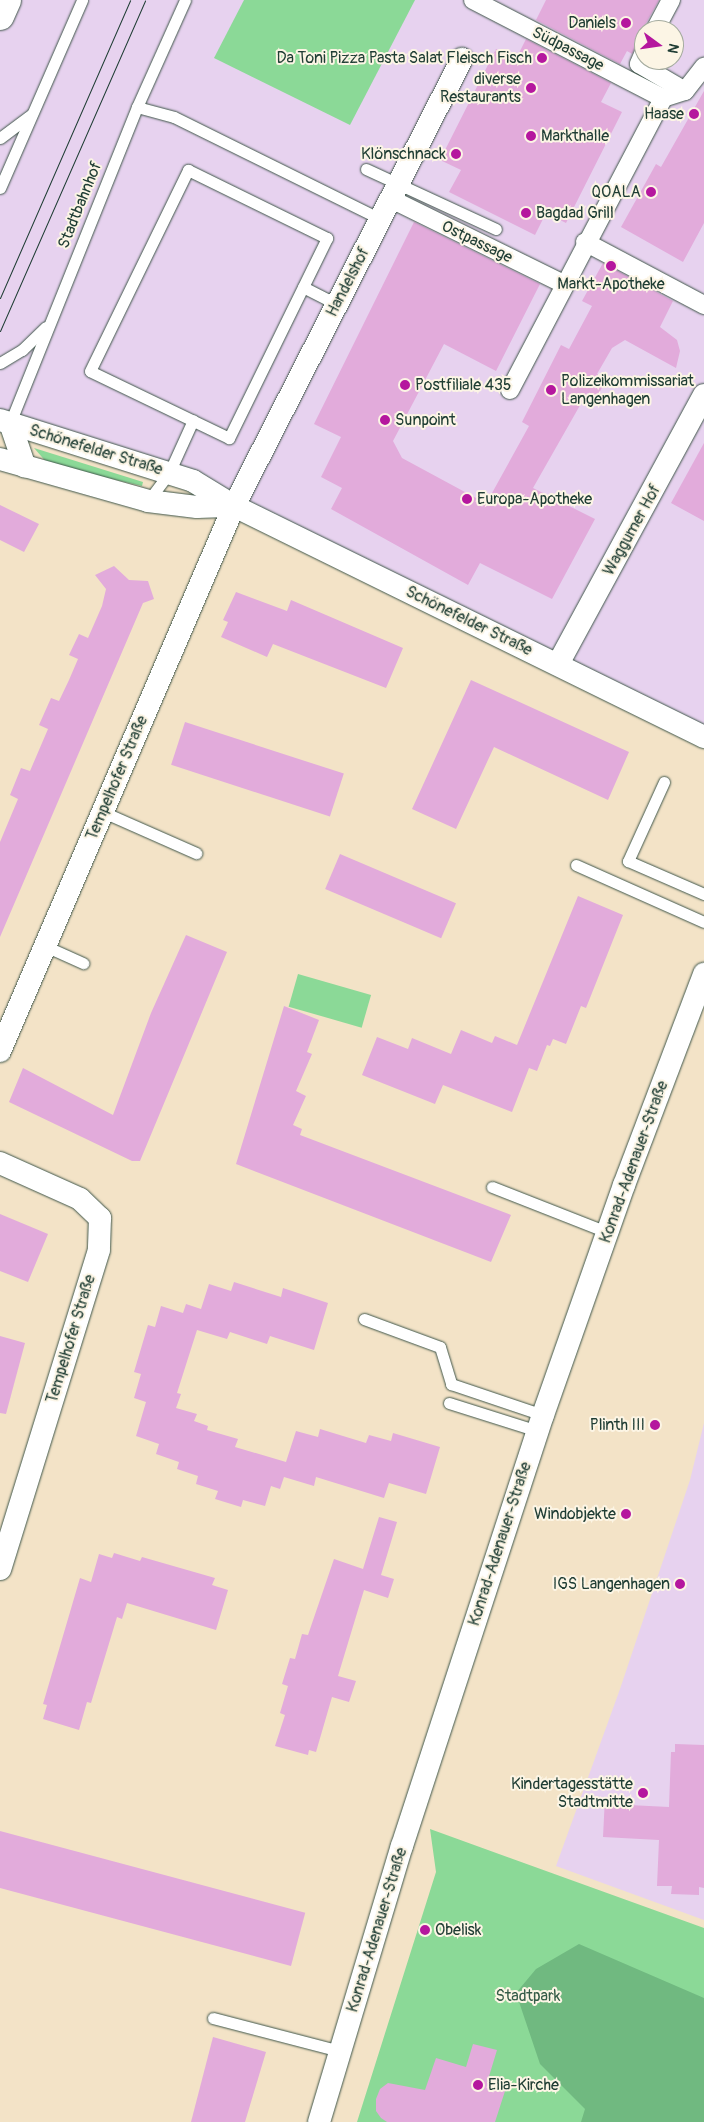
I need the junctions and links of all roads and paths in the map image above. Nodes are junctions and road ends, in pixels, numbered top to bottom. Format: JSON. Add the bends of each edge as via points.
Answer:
{"nodes":[{"id":1,"x":7,"y":0,"type":"edge"},
{"id":2,"x":82,"y":0,"type":"edge"},
{"id":3,"x":185,"y":0,"type":"edge"},
{"id":4,"x":473,"y":0,"type":"edge"},
{"id":5,"x":671,"y":0,"type":"edge"},
{"id":6,"x":0,"y":16,"type":"edge"},
{"id":7,"x":660,"y":20,"type":"edge"},
{"id":8,"x":462,"y":58,"type":"dead end"},
{"id":9,"x":704,"y":67,"type":"edge"},
{"id":10,"x":649,"y":70,"type":"edge"},
{"id":11,"x":684,"y":91,"type":"junction"},
{"id":12,"x":663,"y":98,"type":"junction"},
{"id":13,"x":137,"y":106,"type":"junction"},
{"id":14,"x":32,"y":114,"type":"junction"},
{"id":15,"x":0,"y":138,"type":"edge"},
{"id":16,"x":366,"y":169,"type":"dead end"},
{"id":17,"x":0,"y":188,"type":"edge"},
{"id":18,"x":390,"y":201,"type":"junction"},
{"id":19,"x":496,"y":229,"type":"dead end"},
{"id":20,"x":585,"y":242,"type":"junction"},
{"id":21,"x":564,"y":284,"type":"junction"},
{"id":22,"x":303,"y":288,"type":"junction"},
{"id":23,"x":338,"y":304,"type":"junction"},
{"id":24,"x":704,"y":305,"type":"edge"},
{"id":25,"x":49,"y":324,"type":"junction"},
{"id":26,"x":0,"y":363,"type":"edge"},
{"id":27,"x":510,"y":390,"type":"dead end"},
{"id":28,"x":704,"y":395,"type":"edge"},
{"id":29,"x":193,"y":420,"type":"junction"},
{"id":30,"x":5,"y":422,"type":"edge"},
{"id":31,"x":0,"y":459,"type":"edge"},
{"id":32,"x":25,"y":467,"type":"junction"},
{"id":33,"x":169,"y":473,"type":"junction"},
{"id":34,"x":148,"y":501,"type":"junction"},
{"id":35,"x":234,"y":506,"type":"junction"},
{"id":36,"x":558,"y":664,"type":"junction"},
{"id":37,"x":704,"y":737,"type":"edge"},
{"id":38,"x":664,"y":782,"type":"dead end"},
{"id":39,"x":103,"y":812,"type":"junction"},
{"id":40,"x":196,"y":853,"type":"dead end"},
{"id":41,"x":576,"y":865,"type":"dead end"},
{"id":42,"x":704,"y":894,"type":"edge"},
{"id":43,"x":704,"y":922,"type":"edge"},
{"id":44,"x":44,"y":946,"type":"junction"},
{"id":45,"x":83,"y":963,"type":"dead end"},
{"id":46,"x":704,"y":974,"type":"edge"},
{"id":47,"x":6,"y":1020,"type":"edge"},
{"id":48,"x":0,"y":1051,"type":"edge"},
{"id":49,"x":0,"y":1164,"type":"edge"},
{"id":50,"x":492,"y":1187,"type":"dead end"},
{"id":51,"x":607,"y":1232,"type":"junction"},
{"id":52,"x":364,"y":1318,"type":"dead end"},
{"id":53,"x":448,"y":1403,"type":"dead end"},
{"id":54,"x":541,"y":1423,"type":"junction"},
{"id":55,"x":0,"y":1569,"type":"edge"},
{"id":56,"x":213,"y":2018,"type":"dead end"},
{"id":57,"x":340,"y":2051,"type":"junction"},
{"id":58,"x":319,"y":2122,"type":"edge"}],
"edges":[{"from":1,"to":6,"type":"main road"},
{"from":2,"to":14,"type":"lane"},
{"from":3,"to":13,"type":"lane","name":"Stadtbahnhof"},
{"from":4,"to":12,"type":"street","name":"Südpassage"},
{"from":5,"to":7,"type":"street"},
{"from":8,"to":18,"type":"street","name":"Handelshof"},
{"from":9,"to":11,"type":"street"},
{"from":10,"to":11,"type":"street"},
{"from":11,"to":12,"type":"street"},
{"from":12,"to":20,"type":"street"},
{"from":13,"to":18,"type":"lane","via":[[174,117]]},
{"from":13,"to":25,"type":"lane","name":"Stadtbahnhof"},
{"from":14,"to":15,"type":"lane"},
{"from":14,"to":17,"type":"lane"},
{"from":16,"to":18,"type":"lane"},
{"from":18,"to":19,"type":"lane"},
{"from":18,"to":21,"type":"street","name":"Ostpassage"},
{"from":18,"to":23,"type":"street","name":"Handelshof"},
{"from":20,"to":21,"type":"street"},
{"from":20,"to":24,"type":"street"},
{"from":21,"to":27,"type":"street"},
{"from":22,"to":23,"type":"lane"},
{"from":22,"to":29,"type":"lane","via":[[229,438]]},
{"from":22,"to":29,"type":"lane","via":[[327,238],[188,170],[90,371]]},
{"from":23,"to":35,"type":"street","name":"Handelshof"},
{"from":25,"to":26,"type":"lane","via":[[22,350]]},
{"from":25,"to":30,"type":"lane","name":"Stadtbahnhof"},
{"from":28,"to":36,"type":"street","name":"Waggumer Hof"},
{"from":29,"to":33,"type":"lane"},
{"from":30,"to":32,"type":"street","name":"Schönefelder Straße"},
{"from":30,"to":33,"type":"street","name":"Schönefelder Straße"},
{"from":31,"to":32,"type":"street","name":"Schönefelder Straße"},
{"from":32,"to":34,"type":"street","name":"Schönefelder Straße"},
{"from":33,"to":34,"type":"lane"},
{"from":33,"to":35,"type":"street","name":"Schönefelder Straße","via":[[193,481]]},
{"from":34,"to":35,"type":"street","name":"Schönefelder Straße","via":[[197,507]]},
{"from":35,"to":36,"type":"street","name":"Schönefelder Straße"},
{"from":35,"to":39,"type":"street","name":"Tempelhofer Straße"},
{"from":36,"to":37,"type":"street","name":"Schönefelder Straße"},
{"from":38,"to":42,"type":"lane","via":[[628,861]]},
{"from":39,"to":40,"type":"lane"},
{"from":39,"to":44,"type":"street","name":"Tempelhofer Straße"},
{"from":41,"to":43,"type":"lane"},
{"from":44,"to":45,"type":"lane"},
{"from":44,"to":47,"type":"street","name":"Tempelhofer Straße"},
{"from":46,"to":51,"type":"street","name":"Konrad-Adenauer-Straße"},
{"from":47,"to":48,"type":"street","name":"Tempelhofer Straße"},
{"from":49,"to":55,"type":"street","name":"Tempelhofer Straße","via":[[80,1199],[100,1218],[99,1250]]},
{"from":50,"to":51,"type":"lane"},
{"from":51,"to":54,"type":"street","name":"Konrad-Adenauer-Straße"},
{"from":52,"to":54,"type":"lane","via":[[440,1347],[451,1384]]},
{"from":53,"to":54,"type":"lane"},
{"from":54,"to":57,"type":"street","name":"Konrad-Adenauer-Straße","via":[[402,1846]]},
{"from":56,"to":57,"type":"lane"},
{"from":57,"to":58,"type":"street","name":"Konrad-Adenauer-Straße"}]}
